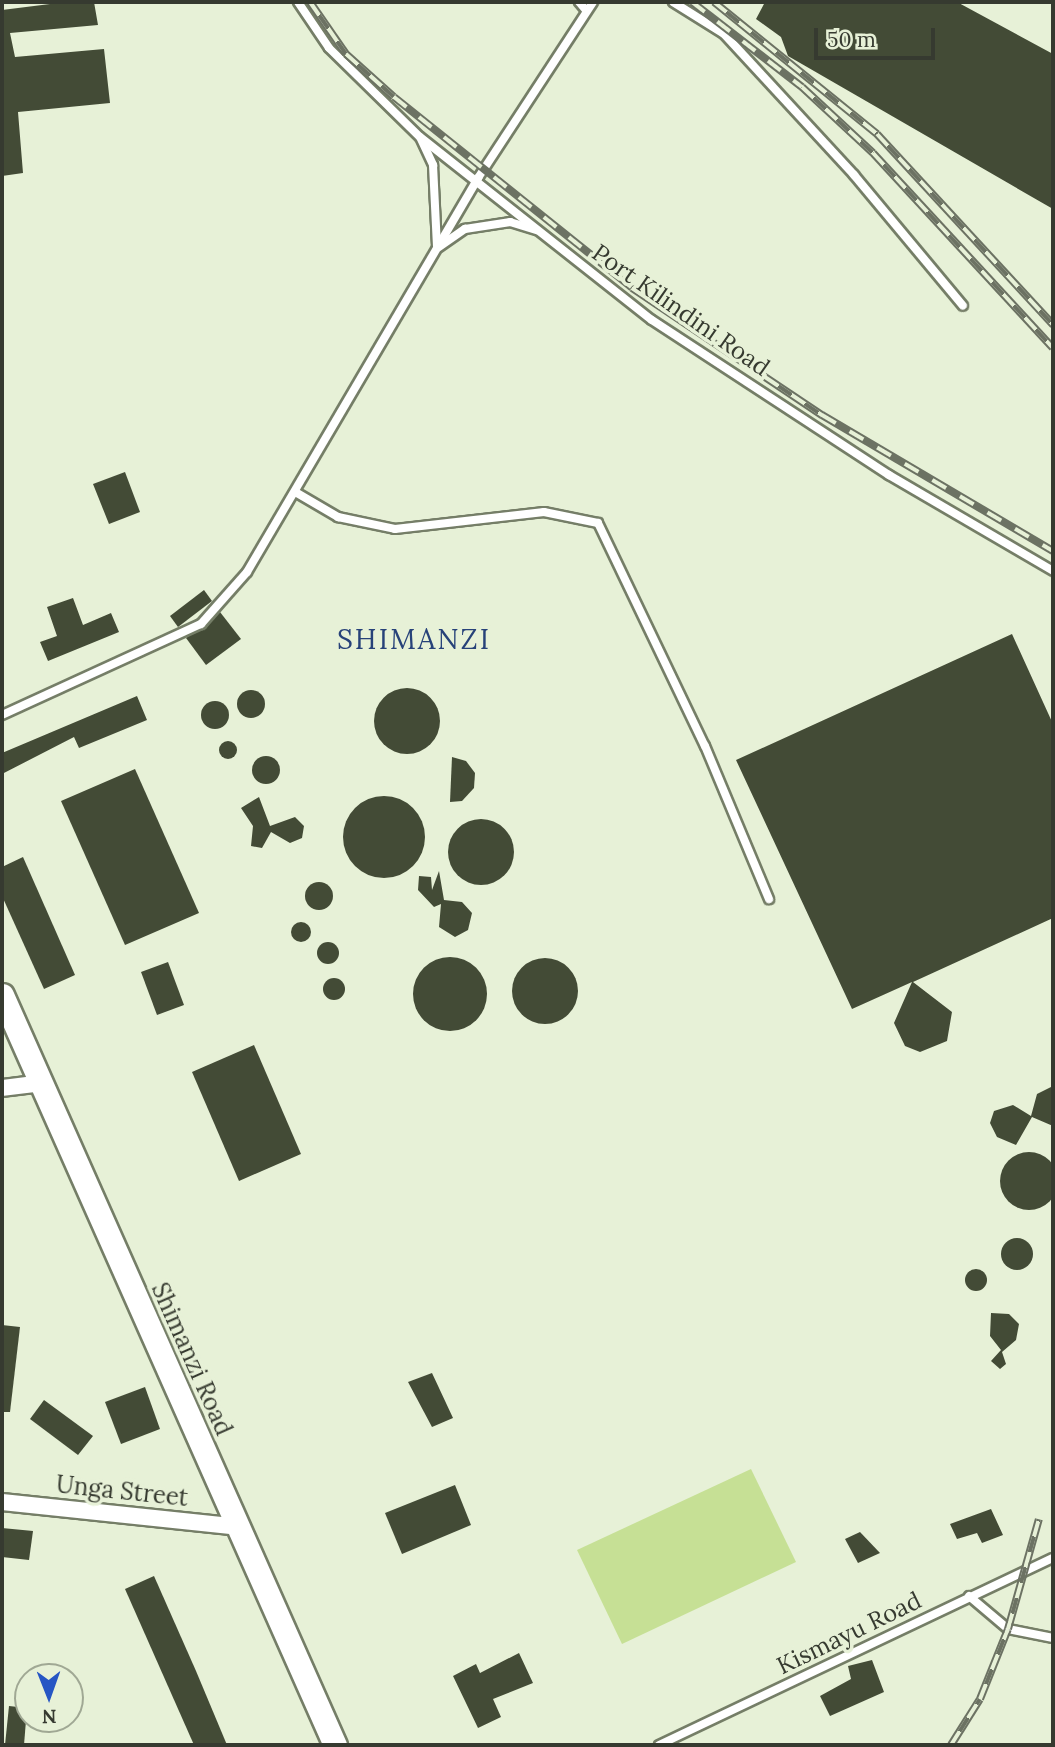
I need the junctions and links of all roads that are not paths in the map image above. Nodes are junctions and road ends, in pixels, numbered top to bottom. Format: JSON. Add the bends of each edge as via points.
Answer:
{"nodes":[{"id":1,"x":298,"y":2,"type":"edge"},
{"id":2,"x":579,"y":2,"type":"edge"},
{"id":3,"x":593,"y":2,"type":"edge"},
{"id":4,"x":673,"y":2,"type":"edge"},
{"id":5,"x":586,"y":10,"type":"junction"},
{"id":6,"x":420,"y":137,"type":"junction"},
{"id":7,"x":478,"y":177,"type":"junction"},
{"id":8,"x":540,"y":231,"type":"junction"},
{"id":9,"x":437,"y":248,"type":"junction"},
{"id":10,"x":963,"y":306,"type":"dead end"},
{"id":11,"x":297,"y":493,"type":"junction"},
{"id":12,"x":1053,"y":571,"type":"edge"},
{"id":13,"x":2,"y":715,"type":"edge"},
{"id":14,"x":769,"y":899,"type":"dead end"},
{"id":15,"x":2,"y":995,"type":"edge"},
{"id":16,"x":41,"y":1083,"type":"junction"},
{"id":17,"x":2,"y":1088,"type":"edge"},
{"id":18,"x":2,"y":1502,"type":"edge"},
{"id":19,"x":238,"y":1528,"type":"junction"},
{"id":20,"x":1053,"y":1558,"type":"edge"},
{"id":21,"x":969,"y":1596,"type":"junction"},
{"id":22,"x":1053,"y":1638,"type":"edge"},
{"id":23,"x":335,"y":1745,"type":"edge"},
{"id":24,"x":661,"y":1745,"type":"edge"}],
"edges":[{"from":1,"to":6,"type":"lane","name":"Port Kilindini Road","via":[[329,48]]},
{"from":2,"to":5,"type":"lane"},
{"from":3,"to":5,"type":"lane"},
{"from":4,"to":10,"type":"lane","via":[[724,34],[854,175]]},
{"from":5,"to":7,"type":"lane"},
{"from":6,"to":7,"type":"lane","name":"Port Kilindini Road"},
{"from":6,"to":9,"type":"lane","via":[[433,165]]},
{"from":7,"to":8,"type":"lane","name":"Port Kilindini Road"},
{"from":7,"to":9,"type":"lane"},
{"from":8,"to":9,"type":"lane","via":[[494,224],[465,229]]},
{"from":8,"to":12,"type":"lane","name":"Port Kilindini Road","via":[[652,320],[890,475]]},
{"from":9,"to":11,"type":"lane"},
{"from":11,"to":13,"type":"lane","via":[[247,572],[201,624]]},
{"from":11,"to":14,"type":"lane","via":[[338,517],[395,529],[544,512],[598,523],[705,746]]},
{"from":15,"to":16,"type":"main road","name":"Shimanzi Road"},
{"from":16,"to":17,"type":"street"},
{"from":16,"to":19,"type":"main road","name":"Shimanzi Road"},
{"from":18,"to":19,"type":"street","name":"Unga Street"},
{"from":19,"to":23,"type":"main road","name":"Shimanzi Road"},
{"from":20,"to":21,"type":"lane","name":"Kismayu Road"},
{"from":21,"to":22,"type":"lane","via":[[1008,1629]]},
{"from":21,"to":24,"type":"lane","name":"Kismayu Road"}]}
